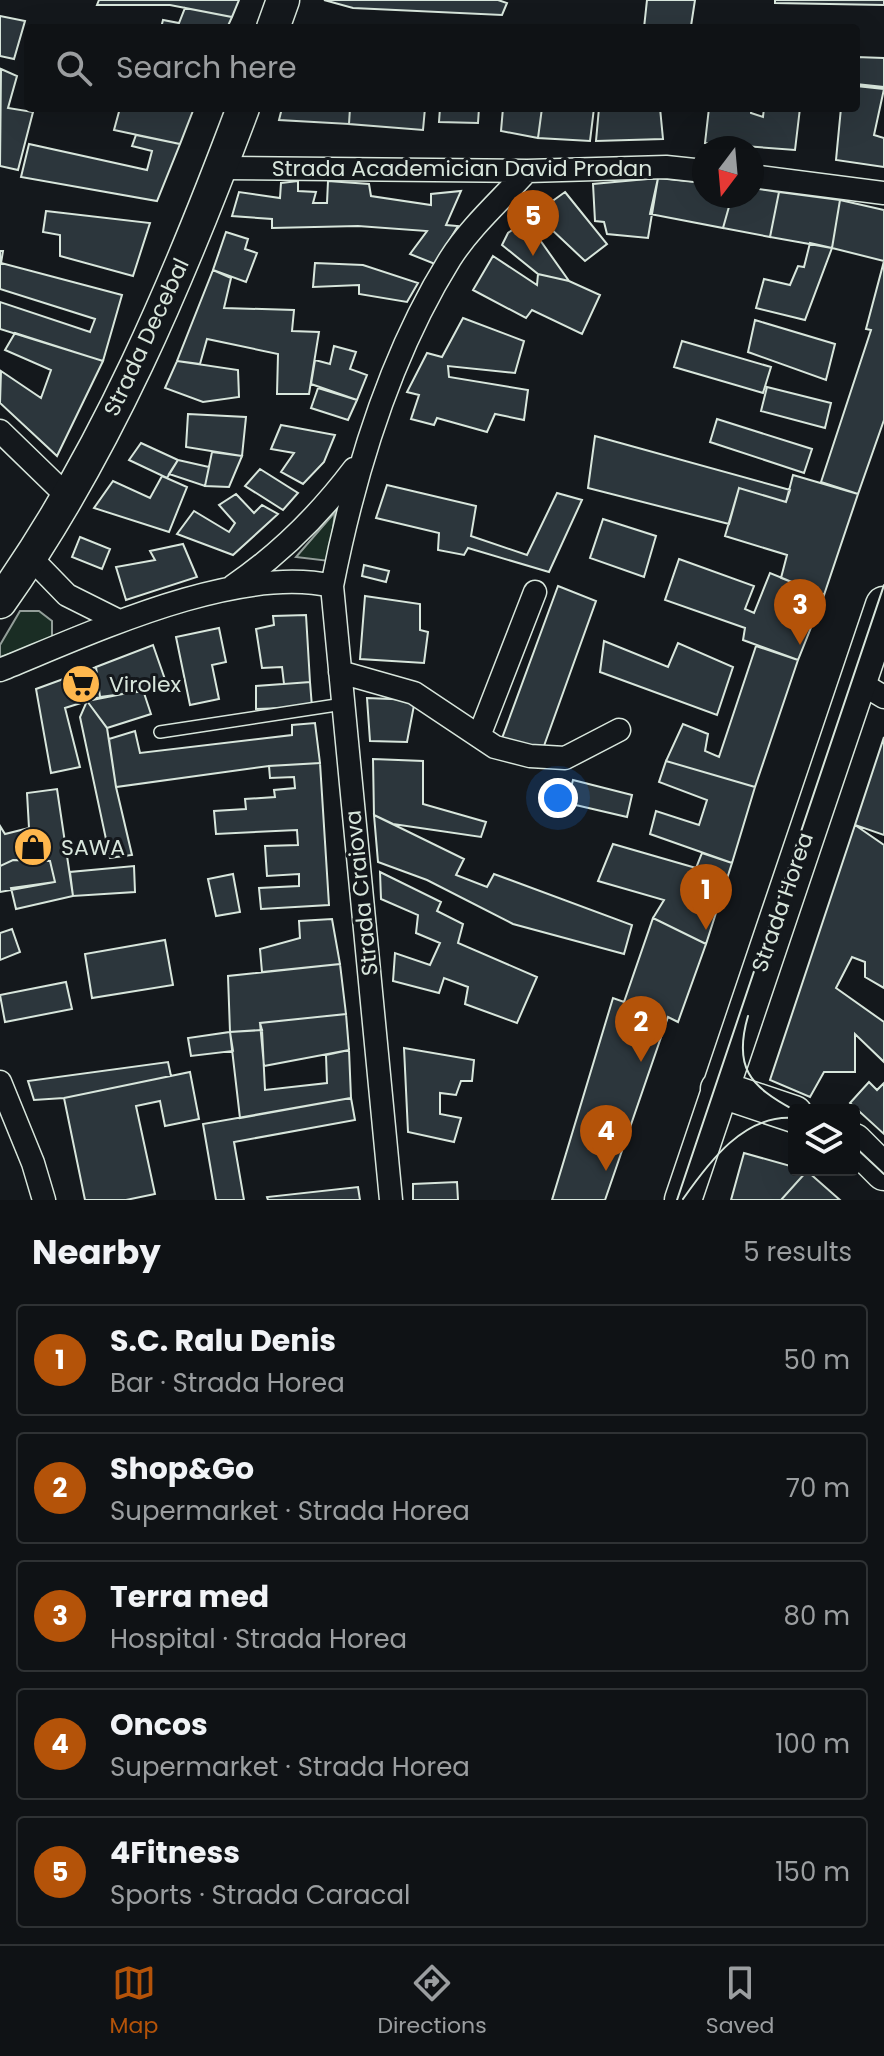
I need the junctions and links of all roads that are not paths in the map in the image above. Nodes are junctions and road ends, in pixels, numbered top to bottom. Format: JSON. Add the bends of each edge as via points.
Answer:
{"nodes":[{"id":1,"x":283,"y":0,"type":"edge"},
{"id":2,"x":274,"y":24,"type":"edge"},
{"id":3,"x":242,"y":112,"type":"edge"},
{"id":4,"x":221,"y":168,"type":"junction"},
{"id":5,"x":692,"y":170,"type":"edge"},
{"id":6,"x":527,"y":171,"type":"junction"},
{"id":7,"x":764,"y":178,"type":"edge"},
{"id":8,"x":884,"y":193,"type":"edge"},
{"id":9,"x":0,"y":431,"type":"edge"},
{"id":10,"x":364,"y":456,"type":"junction"},
{"id":11,"x":67,"y":496,"type":"junction"},
{"id":12,"x":31,"y":558,"type":"junction"},
{"id":13,"x":332,"y":586,"type":"junction"},
{"id":14,"x":225,"y":591,"type":"junction"},
{"id":15,"x":535,"y":592,"type":"dead end"},
{"id":16,"x":0,"y":602,"type":"edge"},
{"id":17,"x":884,"y":605,"type":"edge"},
{"id":18,"x":119,"y":621,"type":"junction"},
{"id":19,"x":0,"y":670,"type":"edge"},
{"id":20,"x":340,"y":672,"type":"junction"},
{"id":21,"x":871,"y":689,"type":"edge"},
{"id":22,"x":343,"y":704,"type":"junction"},
{"id":23,"x":619,"y":730,"type":"dead end"},
{"id":24,"x":160,"y":732,"type":"dead end"},
{"id":25,"x":479,"y":736,"type":"junction"},
{"id":26,"x":0,"y":1082,"type":"edge"},
{"id":27,"x":719,"y":1089,"type":"junction"},
{"id":28,"x":788,"y":1112,"type":"edge"},
{"id":29,"x":860,"y":1148,"type":"edge"},
{"id":30,"x":884,"y":1172,"type":"edge"},
{"id":31,"x":44,"y":1200,"type":"edge"},
{"id":32,"x":391,"y":1200,"type":"edge"},
{"id":33,"x":683,"y":1200,"type":"edge"}],
"edges":[{"from":1,"to":2,"type":"street"},
{"from":3,"to":4,"type":"street","name":"Strada Decebal"},
{"from":4,"to":6,"type":"street","name":"Strada Academician David Prodan"},
{"from":4,"to":11,"type":"street","name":"Strada Decebal","via":[[142,352]]},
{"from":5,"to":6,"type":"street","name":"Strada Academician David Prodan"},
{"from":6,"to":10,"type":"street","via":[[451,257],[407,341]]},
{"from":7,"to":8,"type":"street"},
{"from":9,"to":11,"type":"street"},
{"from":10,"to":13,"type":"street","name":"Strada Craiova"},
{"from":10,"to":14,"type":"street","via":[[299,533]]},
{"from":11,"to":12,"type":"street","name":"Strada Decebal"},
{"from":12,"to":16,"type":"street","name":"Strada Decebal"},
{"from":12,"to":18,"type":"street","via":[[67,595]]},
{"from":13,"to":14,"type":"street","via":[[281,581]]},
{"from":13,"to":20,"type":"street","name":"Strada Craiova"},
{"from":14,"to":18,"type":"street"},
{"from":15,"to":25,"type":"street"},
{"from":17,"to":21,"type":"main road","name":"Strada Horea"},
{"from":18,"to":19,"type":"street"},
{"from":20,"to":22,"type":"street","name":"Strada Craiova"},
{"from":20,"to":25,"type":"street","via":[[414,693]]},
{"from":21,"to":27,"type":"main road","name":"Strada Horea"},
{"from":22,"to":24,"type":"lane"},
{"from":22,"to":32,"type":"street","name":"Strada Craiova"},
{"from":23,"to":25,"type":"street","via":[[565,758],[530,756],[495,747]]},
{"from":26,"to":31,"type":"street"},
{"from":27,"to":28,"type":"main road"},
{"from":27,"to":33,"type":"main road","name":"Strada Horea"},
{"from":29,"to":30,"type":"main road"}]}
